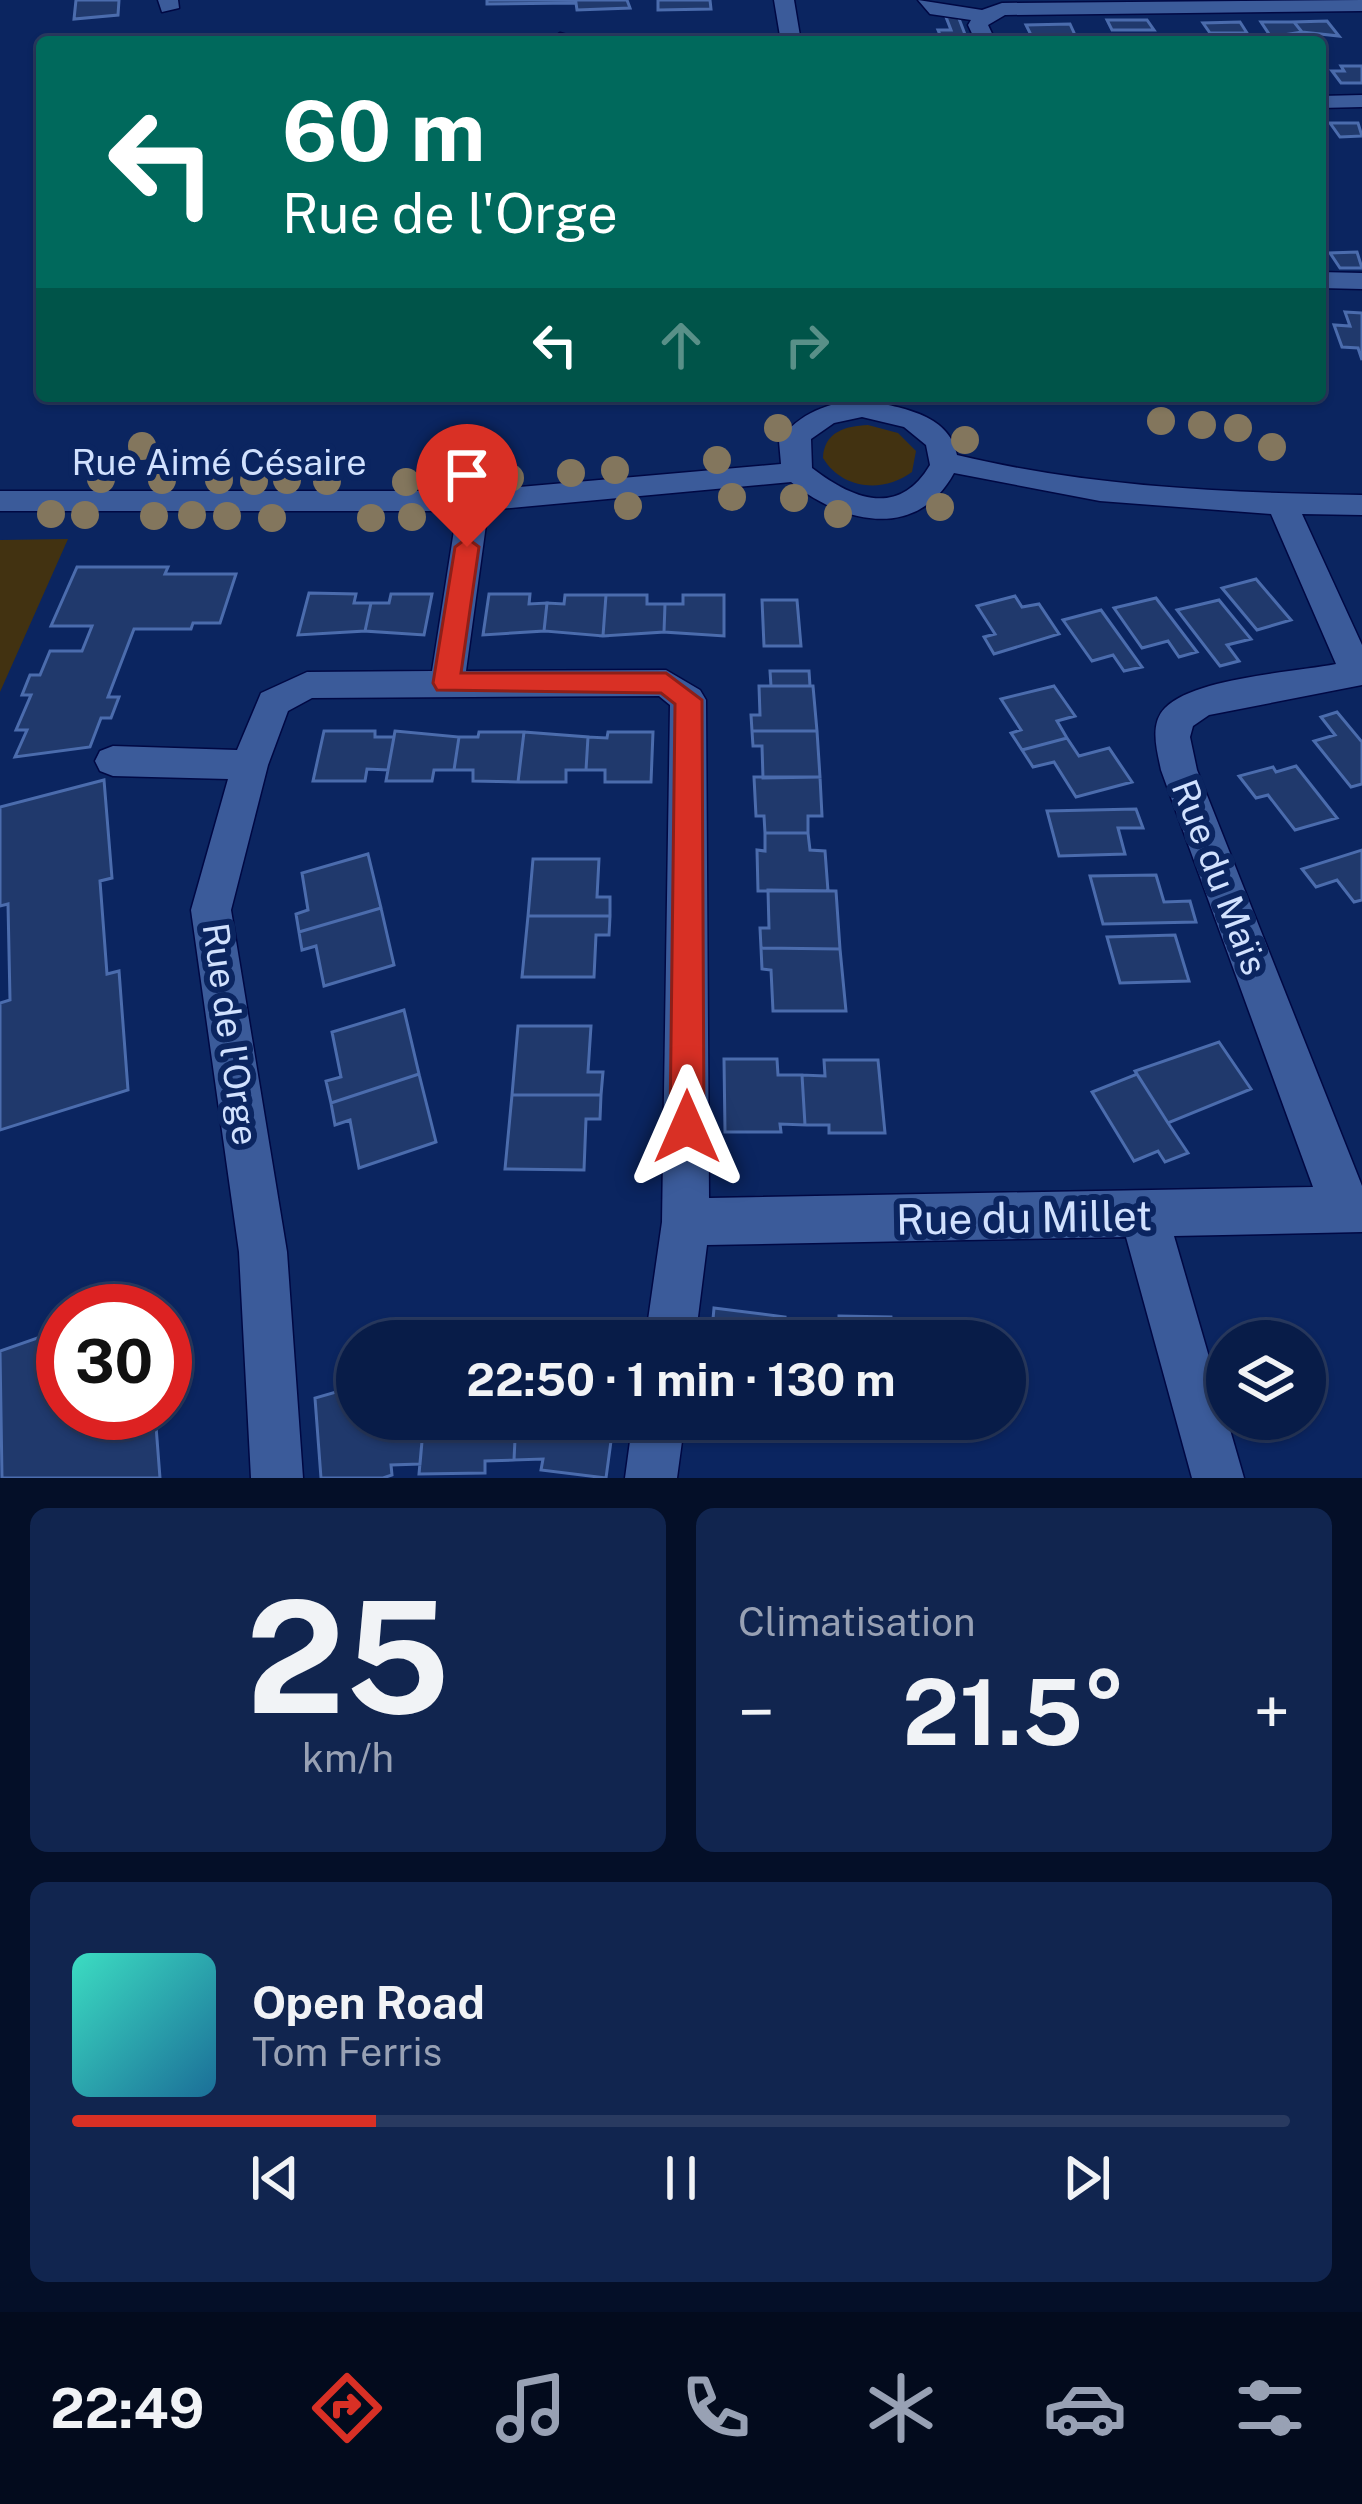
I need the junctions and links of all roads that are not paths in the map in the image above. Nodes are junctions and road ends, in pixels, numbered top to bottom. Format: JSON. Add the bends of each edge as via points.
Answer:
{"nodes":[{"id":1,"x":784,"y":0,"type":"edge"},
{"id":2,"x":928,"y":0,"type":"edge"},
{"id":3,"x":1276,"y":3,"type":"edge"},
{"id":4,"x":1059,"y":5,"type":"edge"},
{"id":5,"x":1362,"y":5,"type":"edge"},
{"id":6,"x":984,"y":16,"type":"junction"},
{"id":7,"x":1079,"y":29,"type":"dead end"},
{"id":8,"x":790,"y":36,"type":"edge"},
{"id":9,"x":983,"y":36,"type":"edge"},
{"id":10,"x":1326,"y":103,"type":"edge"},
{"id":11,"x":1358,"y":106,"type":"edge"},
{"id":12,"x":1326,"y":280,"type":"edge"},
{"id":13,"x":1362,"y":281,"type":"edge"},
{"id":14,"x":861,"y":402,"type":"edge"},
{"id":15,"x":947,"y":462,"type":"junction"},
{"id":16,"x":797,"y":472,"type":"junction"},
{"id":17,"x":0,"y":501,"type":"edge"},
{"id":18,"x":474,"y":501,"type":"junction"},
{"id":19,"x":1282,"y":505,"type":"junction"},
{"id":20,"x":1362,"y":505,"type":"edge"},
{"id":21,"x":1359,"y":672,"type":"edge"},
{"id":22,"x":446,"y":683,"type":"junction"},
{"id":23,"x":112,"y":761,"type":"dead end"},
{"id":24,"x":250,"y":765,"type":"junction"},
{"id":25,"x":1354,"y":1209,"type":"edge"},
{"id":26,"x":1144,"y":1215,"type":"junction"},
{"id":27,"x":686,"y":1222,"type":"junction"},
{"id":28,"x":673,"y":1320,"type":"edge"},
{"id":29,"x":656,"y":1440,"type":"edge"},
{"id":30,"x":277,"y":1478,"type":"edge"},
{"id":31,"x":651,"y":1478,"type":"edge"},
{"id":32,"x":1218,"y":1478,"type":"edge"}],
"edges":[{"from":1,"to":8,"type":"street"},
{"from":2,"to":6,"type":"street","via":[[937,10]]},
{"from":3,"to":4,"type":"street"},
{"from":3,"to":5,"type":"street"},
{"from":4,"to":6,"type":"street"},
{"from":4,"to":7,"type":"street"},
{"from":6,"to":9,"type":"street"},
{"from":10,"to":11,"type":"street"},
{"from":12,"to":13,"type":"street"},
{"from":14,"to":15,"type":"street","via":[[930,430]]},
{"from":14,"to":16,"type":"street","via":[[804,428],[794,441]]},
{"from":15,"to":16,"type":"street","via":[[930,493],[885,508],[832,500]]},
{"from":15,"to":19,"type":"street","via":[[1101,489]]},
{"from":16,"to":18,"type":"street","name":"Rue Aimé Césaire"},
{"from":17,"to":18,"type":"street","name":"Rue Aimé Césaire"},
{"from":18,"to":22,"type":"street"},
{"from":19,"to":20,"type":"street"},
{"from":19,"to":21,"type":"street","name":"Rue du Maïs"},
{"from":21,"to":25,"type":"street","name":"Rue du Maïs","via":[[1200,703],[1177,718],[1172,737]]},
{"from":22,"to":24,"type":"street","name":"Rue de l'Orge","via":[[307,685],[273,703]]},
{"from":22,"to":27,"type":"street","name":"Rue de l'Orge","via":[[666,683],[688,700]]},
{"from":23,"to":24,"type":"street"},
{"from":24,"to":30,"type":"street","name":"Rue de l'Orge","via":[[211,910],[263,1252]]},
{"from":25,"to":26,"type":"street","name":"Rue du Millet"},
{"from":26,"to":27,"type":"street","name":"Rue du Millet"},
{"from":26,"to":32,"type":"street"},
{"from":27,"to":28,"type":"street","name":"Rue de l'Orge"},
{"from":29,"to":31,"type":"street"}]}
